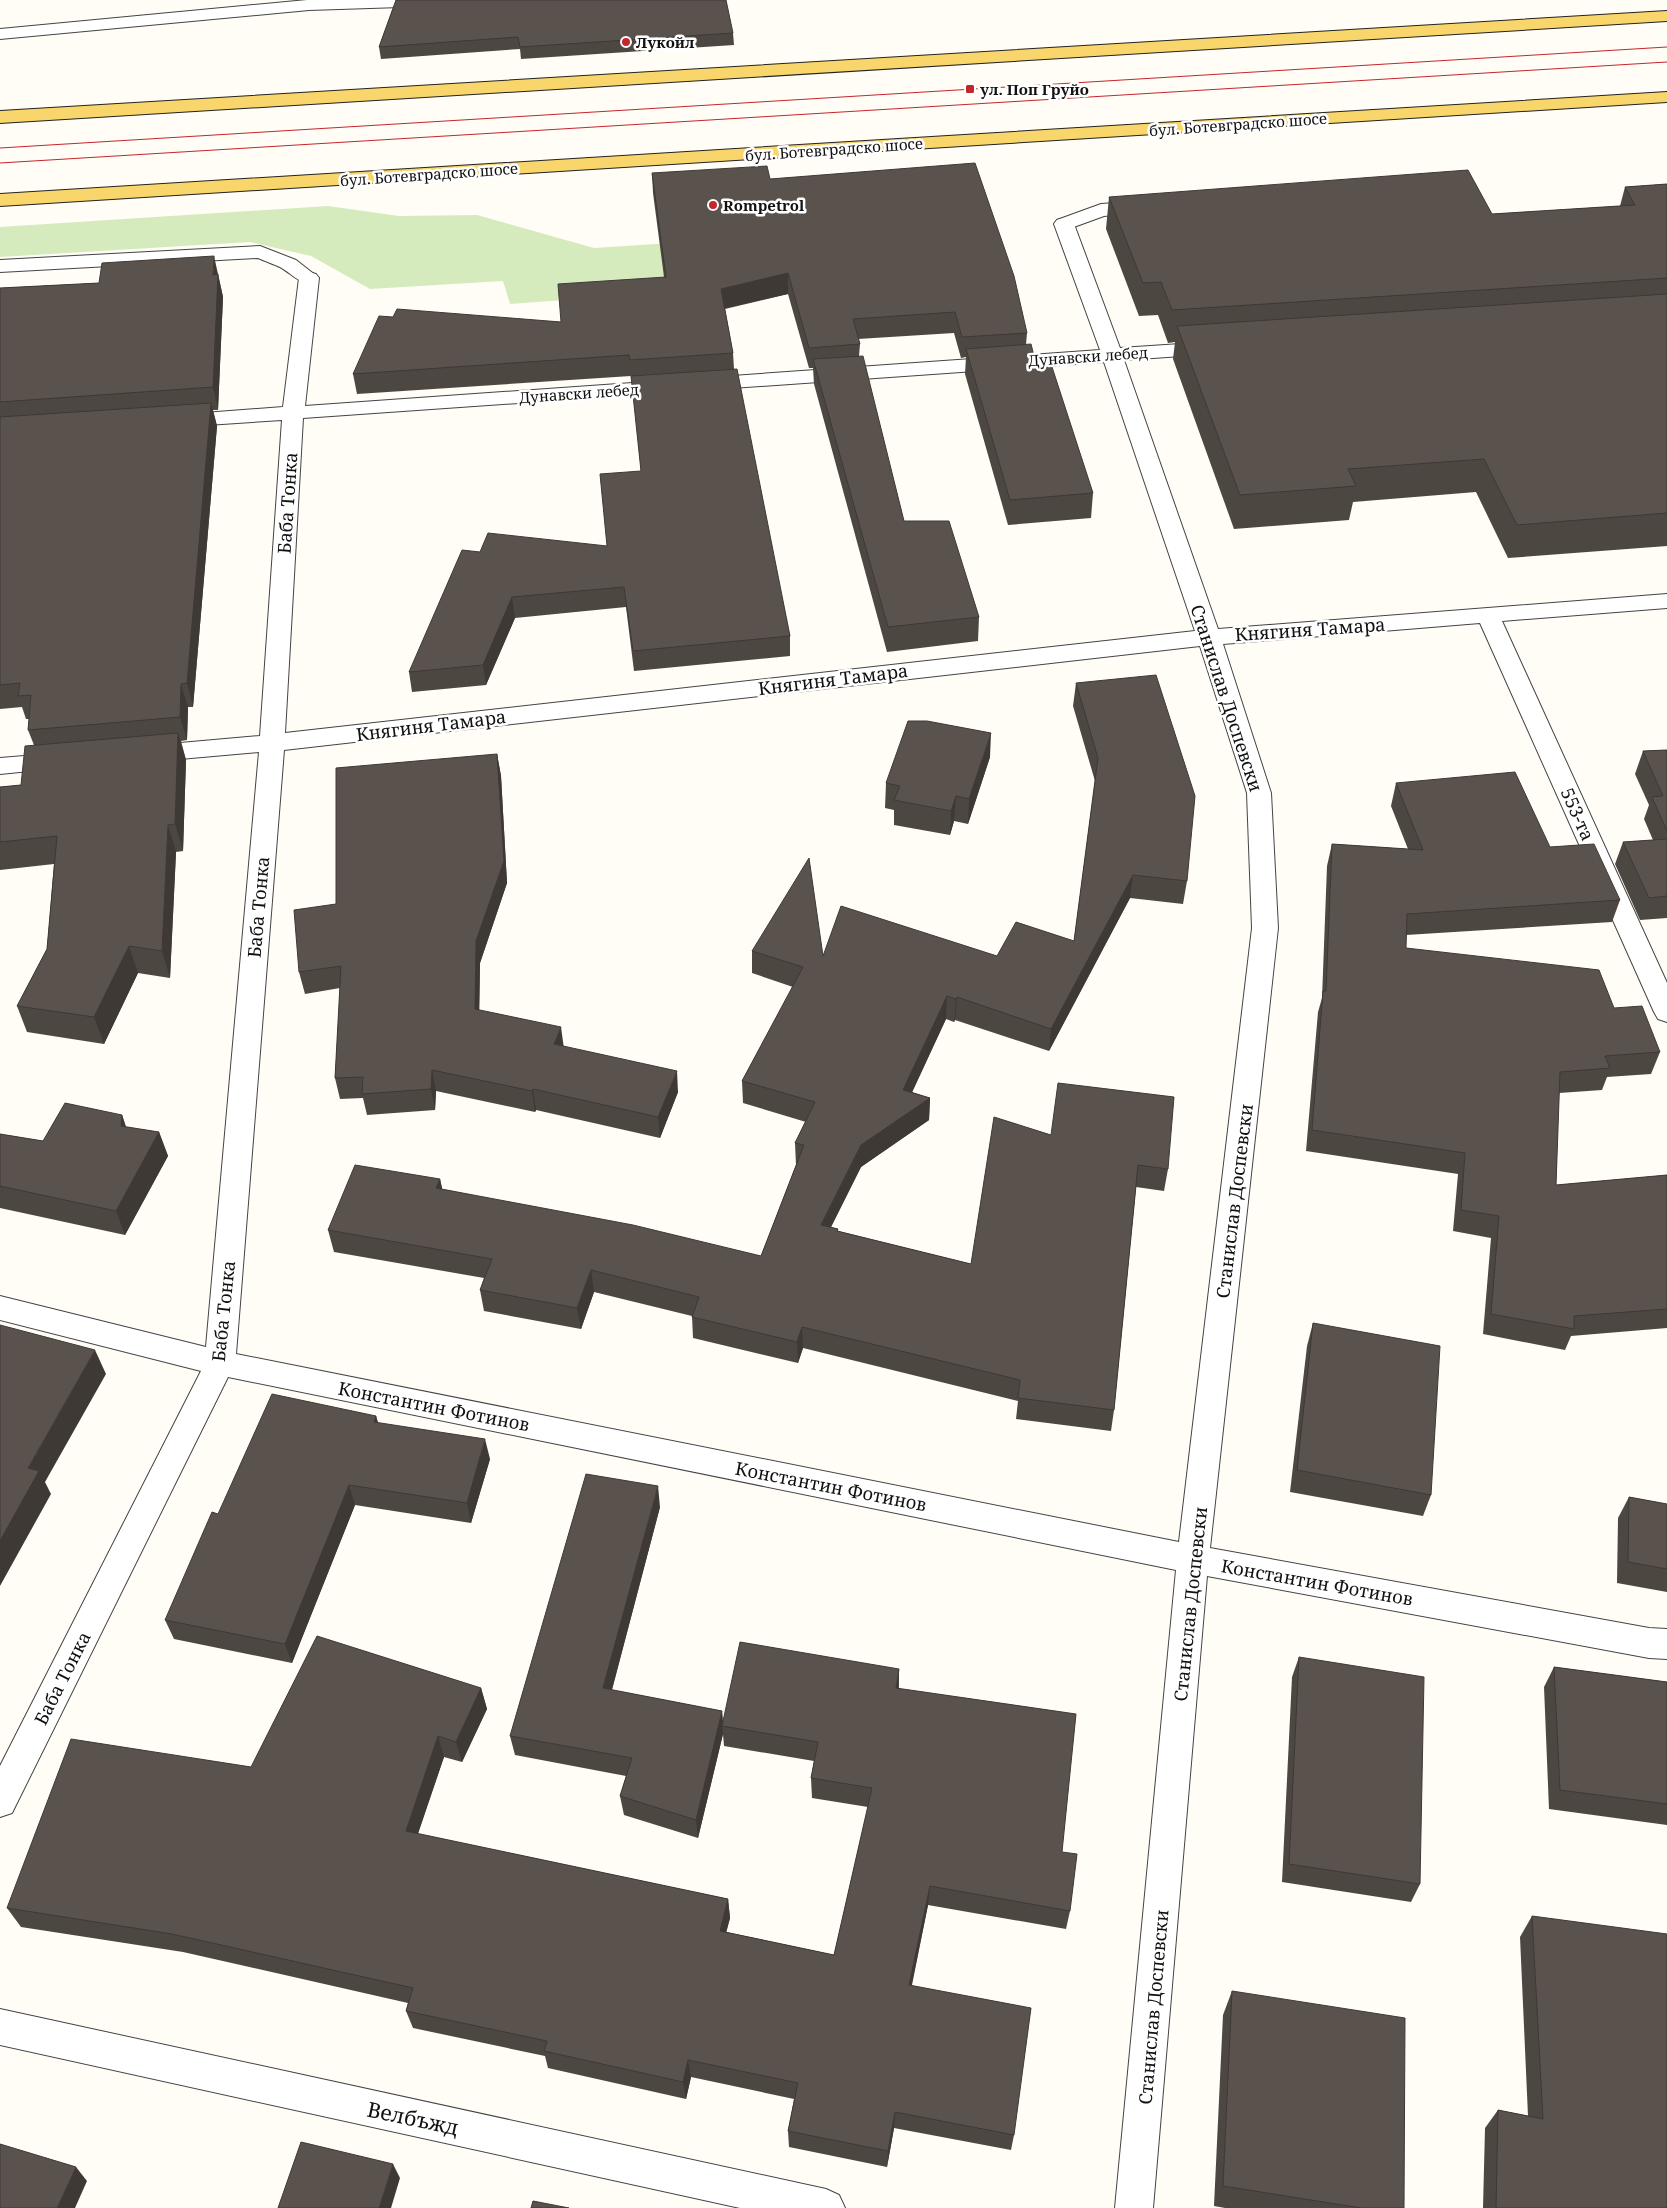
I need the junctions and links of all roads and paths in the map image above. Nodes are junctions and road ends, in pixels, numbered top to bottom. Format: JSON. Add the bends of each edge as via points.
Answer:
{"nodes":[{"id":1,"x":462,"y":0,"type":"edge"},
{"id":2,"x":310,"y":3,"type":"edge"},
{"id":3,"x":1667,"y":16,"type":"edge"},
{"id":4,"x":0,"y":34,"type":"edge"},
{"id":5,"x":1667,"y":97,"type":"edge"},
{"id":6,"x":0,"y":117,"type":"edge"},
{"id":7,"x":0,"y":200,"type":"edge"},
{"id":8,"x":1159,"y":206,"type":"edge"},
{"id":9,"x":0,"y":266,"type":"edge"},
{"id":10,"x":1231,"y":347,"type":"edge"},
{"id":11,"x":1112,"y":354,"type":"junction"},
{"id":12,"x":292,"y":414,"type":"junction"},
{"id":13,"x":156,"y":423,"type":"edge"},
{"id":14,"x":1667,"y":601,"type":"edge"},
{"id":15,"x":1488,"y":615,"type":"junction"},
{"id":16,"x":1209,"y":637,"type":"junction"},
{"id":17,"x":272,"y":743,"type":"junction"},
{"id":18,"x":126,"y":755,"type":"edge"},
{"id":19,"x":87,"y":758,"type":"edge"},
{"id":20,"x":0,"y":766,"type":"edge"},
{"id":21,"x":1667,"y":1012,"type":"edge"},
{"id":22,"x":0,"y":1308,"type":"edge"},
{"id":23,"x":220,"y":1363,"type":"junction"},
{"id":24,"x":1193,"y":1559,"type":"junction"},
{"id":25,"x":1667,"y":1644,"type":"edge"},
{"id":26,"x":0,"y":1801,"type":"edge"},
{"id":27,"x":0,"y":2027,"type":"edge"},
{"id":28,"x":826,"y":2208,"type":"edge"},
{"id":29,"x":1134,"y":2208,"type":"edge"}],
"edges":[{"from":1,"to":2,"type":"street"},
{"from":2,"to":4,"type":"street"},
{"from":3,"to":6,"type":"main road"},
{"from":5,"to":7,"type":"main road","name":"бул. Ботевградско шосе"},
{"from":8,"to":11,"type":"street","name":"Станислав Доспевски","via":[[1100,210],[1064,224]]},
{"from":9,"to":12,"type":"street","name":"Баба Тонка","via":[[260,252],[289,264],[309,278]]},
{"from":10,"to":11,"type":"street","name":"Дунавски лебед"},
{"from":11,"to":12,"type":"street","name":"Дунавски лебед"},
{"from":11,"to":16,"type":"street","name":"Станислав Доспевски"},
{"from":12,"to":13,"type":"street","name":"Дунавски лебед"},
{"from":12,"to":17,"type":"street","name":"Баба Тонка"},
{"from":14,"to":15,"type":"street","name":"Княгиня Тамара"},
{"from":15,"to":16,"type":"street","name":"Княгиня Тамара"},
{"from":15,"to":21,"type":"street","name":"553-та"},
{"from":16,"to":17,"type":"street","name":"Княгиня Тамара"},
{"from":16,"to":24,"type":"street","name":"Станислав Доспевски","via":[[1259,793],[1265,928]]},
{"from":17,"to":18,"type":"street","name":"Княгиня Тамара"},
{"from":17,"to":23,"type":"street","name":"Баба Тонка"},
{"from":19,"to":20,"type":"street"},
{"from":22,"to":23,"type":"street","name":"Константин Фотинов"},
{"from":23,"to":24,"type":"street","name":"Константин Фотинов"},
{"from":23,"to":26,"type":"street","name":"Баба Тонка"},
{"from":24,"to":25,"type":"street","name":"Константин Фотинов","via":[[1639,1642]]},
{"from":24,"to":29,"type":"street","name":"Станислав Доспевски"},
{"from":27,"to":28,"type":"street","name":"Велбъжд"}]}
